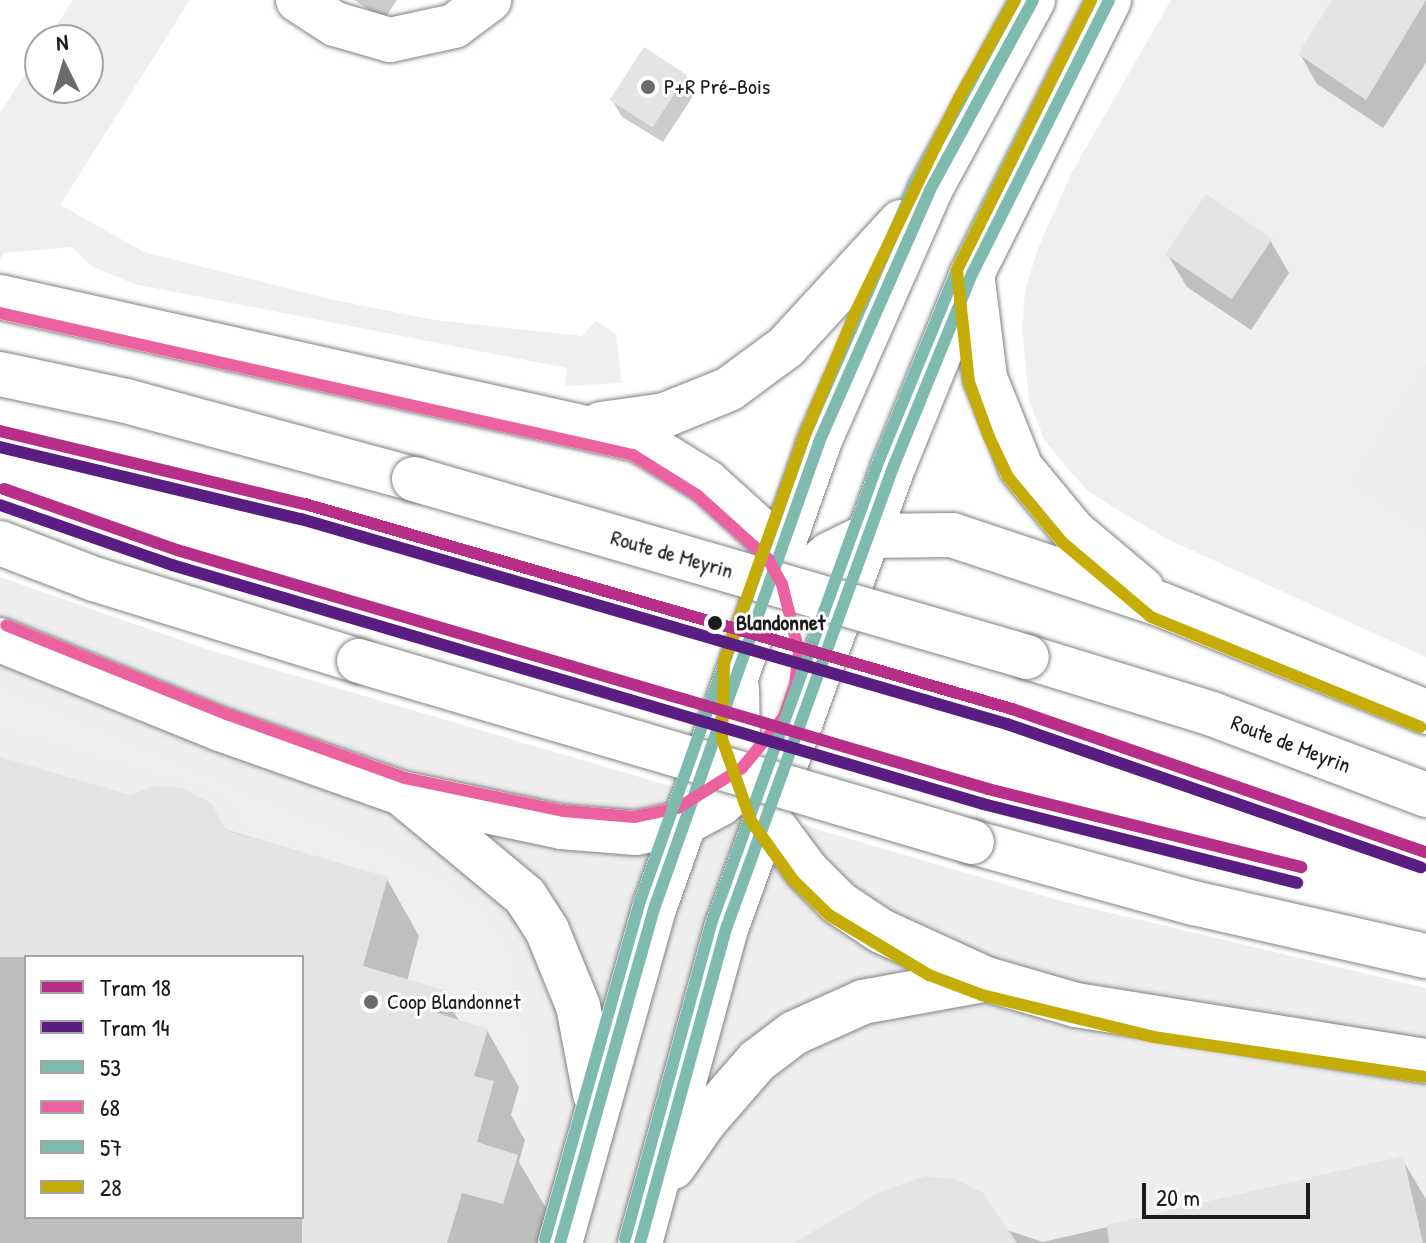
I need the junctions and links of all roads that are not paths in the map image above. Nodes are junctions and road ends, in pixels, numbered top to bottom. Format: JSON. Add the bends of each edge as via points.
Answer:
{"nodes":[{"id":1,"x":298,"y":0,"type":"edge"},
{"id":2,"x":489,"y":0,"type":"edge"},
{"id":3,"x":1033,"y":0,"type":"edge"},
{"id":4,"x":1109,"y":0,"type":"edge"},
{"id":5,"x":930,"y":190,"type":"junction"},
{"id":6,"x":972,"y":274,"type":"junction"},
{"id":7,"x":0,"y":297,"type":"edge"},
{"id":8,"x":0,"y":374,"type":"edge"},
{"id":9,"x":583,"y":426,"type":"junction"},
{"id":10,"x":867,"y":536,"type":"junction"},
{"id":11,"x":0,"y":543,"type":"edge"},
{"id":12,"x":789,"y":563,"type":"junction"},
{"id":13,"x":1160,"y":604,"type":"junction"},
{"id":14,"x":0,"y":640,"type":"edge"},
{"id":15,"x":745,"y":651,"type":"junction"},
{"id":16,"x":804,"y":707,"type":"junction"},
{"id":17,"x":1426,"y":712,"type":"edge"},
{"id":18,"x":401,"y":793,"type":"junction"},
{"id":19,"x":1426,"y":795,"type":"edge"},
{"id":20,"x":760,"y":798,"type":"junction"},
{"id":21,"x":684,"y":823,"type":"junction"},
{"id":22,"x":1426,"y":956,"type":"edge"},
{"id":23,"x":986,"y":979,"type":"junction"},
{"id":24,"x":1426,"y":1061,"type":"edge"},
{"id":25,"x":597,"y":1104,"type":"junction"},
{"id":26,"x":651,"y":1199,"type":"junction"},
{"id":27,"x":560,"y":1243,"type":"edge"},
{"id":28,"x":640,"y":1243,"type":"edge"}],
"edges":[{"from":1,"to":2,"type":"main road","via":[[344,28],[390,40],[454,26]]},
{"from":3,"to":5,"type":"main road"},
{"from":4,"to":6,"type":"main road"},
{"from":5,"to":9,"type":"main road","via":[[786,347],[729,389],[665,415]]},
{"from":5,"to":12,"type":"main road","via":[[841,388]]},
{"from":6,"to":10,"type":"main road"},
{"from":6,"to":13,"type":"main road","via":[[985,378],[1021,468],[1074,532]]},
{"from":7,"to":9,"type":"main road"},
{"from":8,"to":19,"type":"main road","name":"Route de Meyrin","bridge":true,"via":[[126,401],[414,479],[1027,657],[1212,714]]},
{"from":9,"to":12,"type":"main road","via":[[639,440],[707,482]]},
{"from":10,"to":12,"type":"main road"},
{"from":10,"to":13,"type":"main road","via":[[952,535]]},
{"from":10,"to":16,"type":"main road"},
{"from":11,"to":22,"type":"main road","bridge":true,"via":[[94,579],[359,661],[972,842],[1194,903]]},
{"from":12,"to":15,"type":"main road"},
{"from":12,"to":16,"type":"main road","via":[[815,651]]},
{"from":13,"to":17,"type":"main road"},
{"from":14,"to":18,"type":"main road","via":[[220,729]]},
{"from":15,"to":20,"type":"main road","via":[[738,736]]},
{"from":15,"to":21,"type":"main road"},
{"from":16,"to":20,"type":"main road"},
{"from":18,"to":21,"type":"main road","via":[[598,832],[636,833]]},
{"from":18,"to":25,"type":"main road","via":[[525,896],[547,930],[578,1006]]},
{"from":20,"to":21,"type":"main road"},
{"from":20,"to":23,"type":"main road","via":[[807,871],[839,903],[935,960]]},
{"from":20,"to":26,"type":"main road"},
{"from":21,"to":25,"type":"main road"},
{"from":23,"to":24,"type":"main road","via":[[1158,1021]]},
{"from":23,"to":26,"type":"main road","via":[[863,1002],[794,1033],[757,1061],[704,1122]]},
{"from":25,"to":27,"type":"main road"},
{"from":26,"to":28,"type":"main road"}]}
